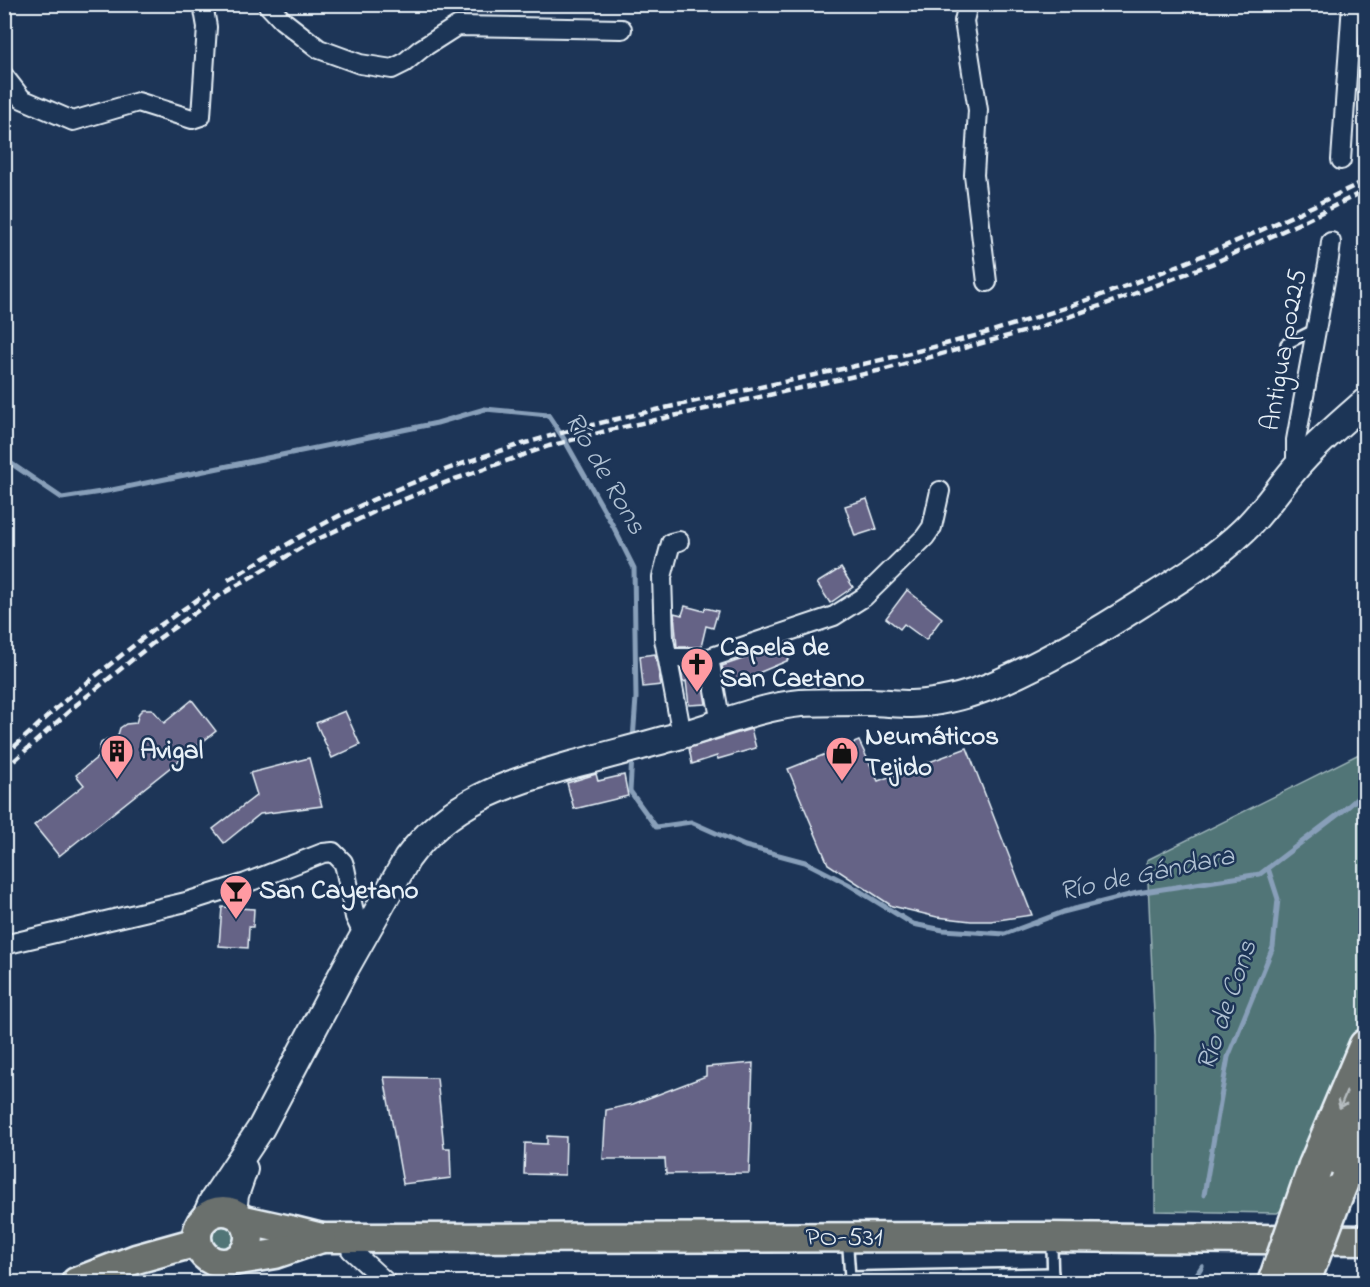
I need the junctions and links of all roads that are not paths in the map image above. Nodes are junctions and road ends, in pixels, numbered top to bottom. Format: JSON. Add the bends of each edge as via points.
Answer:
{"nodes":[{"id":1,"x":203,"y":4,"type":"edge"},
{"id":2,"x":267,"y":4,"type":"edge"},
{"id":3,"x":968,"y":4,"type":"edge"},
{"id":4,"x":1353,"y":4,"type":"edge"},
{"id":5,"x":622,"y":29,"type":"dead end"},
{"id":6,"x":4,"y":76,"type":"edge"},
{"id":7,"x":1341,"y":160,"type":"dead end"},
{"id":8,"x":1331,"y":242,"type":"dead end"},
{"id":9,"x":987,"y":282,"type":"dead end"},
{"id":10,"x":1316,"y":328,"type":"junction"},
{"id":11,"x":1286,"y":344,"type":"dead end"},
{"id":12,"x":1365,"y":401,"type":"edge"},
{"id":13,"x":1296,"y":467,"type":"junction"},
{"id":14,"x":940,"y":491,"type":"dead end"},
{"id":15,"x":679,"y":541,"type":"dead end"},
{"id":16,"x":668,"y":658,"type":"junction"},
{"id":17,"x":709,"y":658,"type":"junction"},
{"id":18,"x":721,"y":723,"type":"junction"},
{"id":19,"x":682,"y":735,"type":"junction"},
{"id":20,"x":364,"y":936,"type":"junction"},
{"id":21,"x":4,"y":945,"type":"edge"},
{"id":22,"x":1365,"y":1046,"type":"edge"},
{"id":23,"x":1365,"y":1123,"type":"edge"},
{"id":24,"x":230,"y":1223,"type":"junction"},
{"id":25,"x":322,"y":1238,"type":"junction"},
{"id":26,"x":1246,"y":1239,"type":"junction"},
{"id":27,"x":1346,"y":1242,"type":"edge"},
{"id":28,"x":848,"y":1249,"type":"junction"},
{"id":29,"x":1052,"y":1249,"type":"junction"},
{"id":30,"x":351,"y":1250,"type":"junction"},
{"id":31,"x":275,"y":1254,"type":"junction"},
{"id":32,"x":233,"y":1261,"type":"junction"},
{"id":33,"x":1053,"y":1278,"type":"edge"},
{"id":34,"x":850,"y":1280,"type":"edge"},
{"id":35,"x":76,"y":1282,"type":"edge"},
{"id":36,"x":386,"y":1282,"type":"edge"},
{"id":37,"x":1275,"y":1282,"type":"edge"},
{"id":38,"x":1303,"y":1282,"type":"edge"}],
"edges":[{"from":1,"to":6,"type":"street","via":[[207,27],[201,116],[192,119],[138,102],[73,121],[22,99]]},
{"from":2,"to":5,"type":"street","via":[[319,49],[360,64],[392,69],[457,26]]},
{"from":3,"to":9,"type":"street","via":[[964,21],[978,110],[974,175]]},
{"from":4,"to":7,"type":"street"},
{"from":8,"to":10,"type":"street","name":"Antigua po225"},
{"from":10,"to":11,"type":"lane"},
{"from":10,"to":13,"type":"street","name":"Antigua po225","via":[[1296,440]]},
{"from":12,"to":13,"type":"main road"},
{"from":13,"to":18,"type":"main road","via":[[1259,514],[1213,557],[1107,626],[1006,680],[941,701],[799,704]]},
{"from":14,"to":17,"type":"street","via":[[932,527],[925,537],[864,597],[834,616]]},
{"from":15,"to":16,"type":"street","via":[[671,543],[662,577]]},
{"from":16,"to":17,"type":"street"},
{"from":16,"to":19,"type":"street"},
{"from":17,"to":18,"type":"street"},
{"from":18,"to":19,"type":"main road"},
{"from":19,"to":20,"type":"main road","via":[[493,790],[460,808],[419,842]]},
{"from":20,"to":21,"type":"street","via":[[355,917],[343,862],[333,852],[186,902]]},
{"from":20,"to":24,"type":"main road","via":[[256,1137],[235,1195]]},
{"from":22,"to":37,"type":"highway","one_way":true,"bridge":true,"via":[[1315,1167]]},
{"from":23,"to":38,"type":"highway","bridge":true},
{"from":24,"to":25,"type":"main road"},
{"from":24,"to":26,"type":"street","number":"PO-531","via":[[355,1227],[1057,1224],[1166,1228]]},
{"from":24,"to":32,"type":"main road","via":[[249,1234],[241,1256]]},
{"from":24,"to":32,"type":"main road","via":[[203,1254],[212,1261]]},
{"from":24,"to":35,"type":"main road","number":"PO-531"},
{"from":25,"to":26,"type":"main road","name":"PO-531"},
{"from":25,"to":31,"type":"main road"},
{"from":26,"to":27,"type":"main road","name":"PO-531"},
{"from":26,"to":29,"type":"street","number":"PO-531","via":[[1164,1248]]},
{"from":28,"to":29,"type":"street","number":"PO-531"},
{"from":28,"to":30,"type":"street","number":"PO-531","via":[[764,1244]]},
{"from":28,"to":34,"type":"lane"},
{"from":29,"to":33,"type":"lane"},
{"from":30,"to":31,"type":"street","number":"PO-531"},
{"from":30,"to":36,"type":"street"},
{"from":31,"to":32,"type":"main road","number":"PO-531"},
{"from":33,"to":34,"type":"lane"}]}
